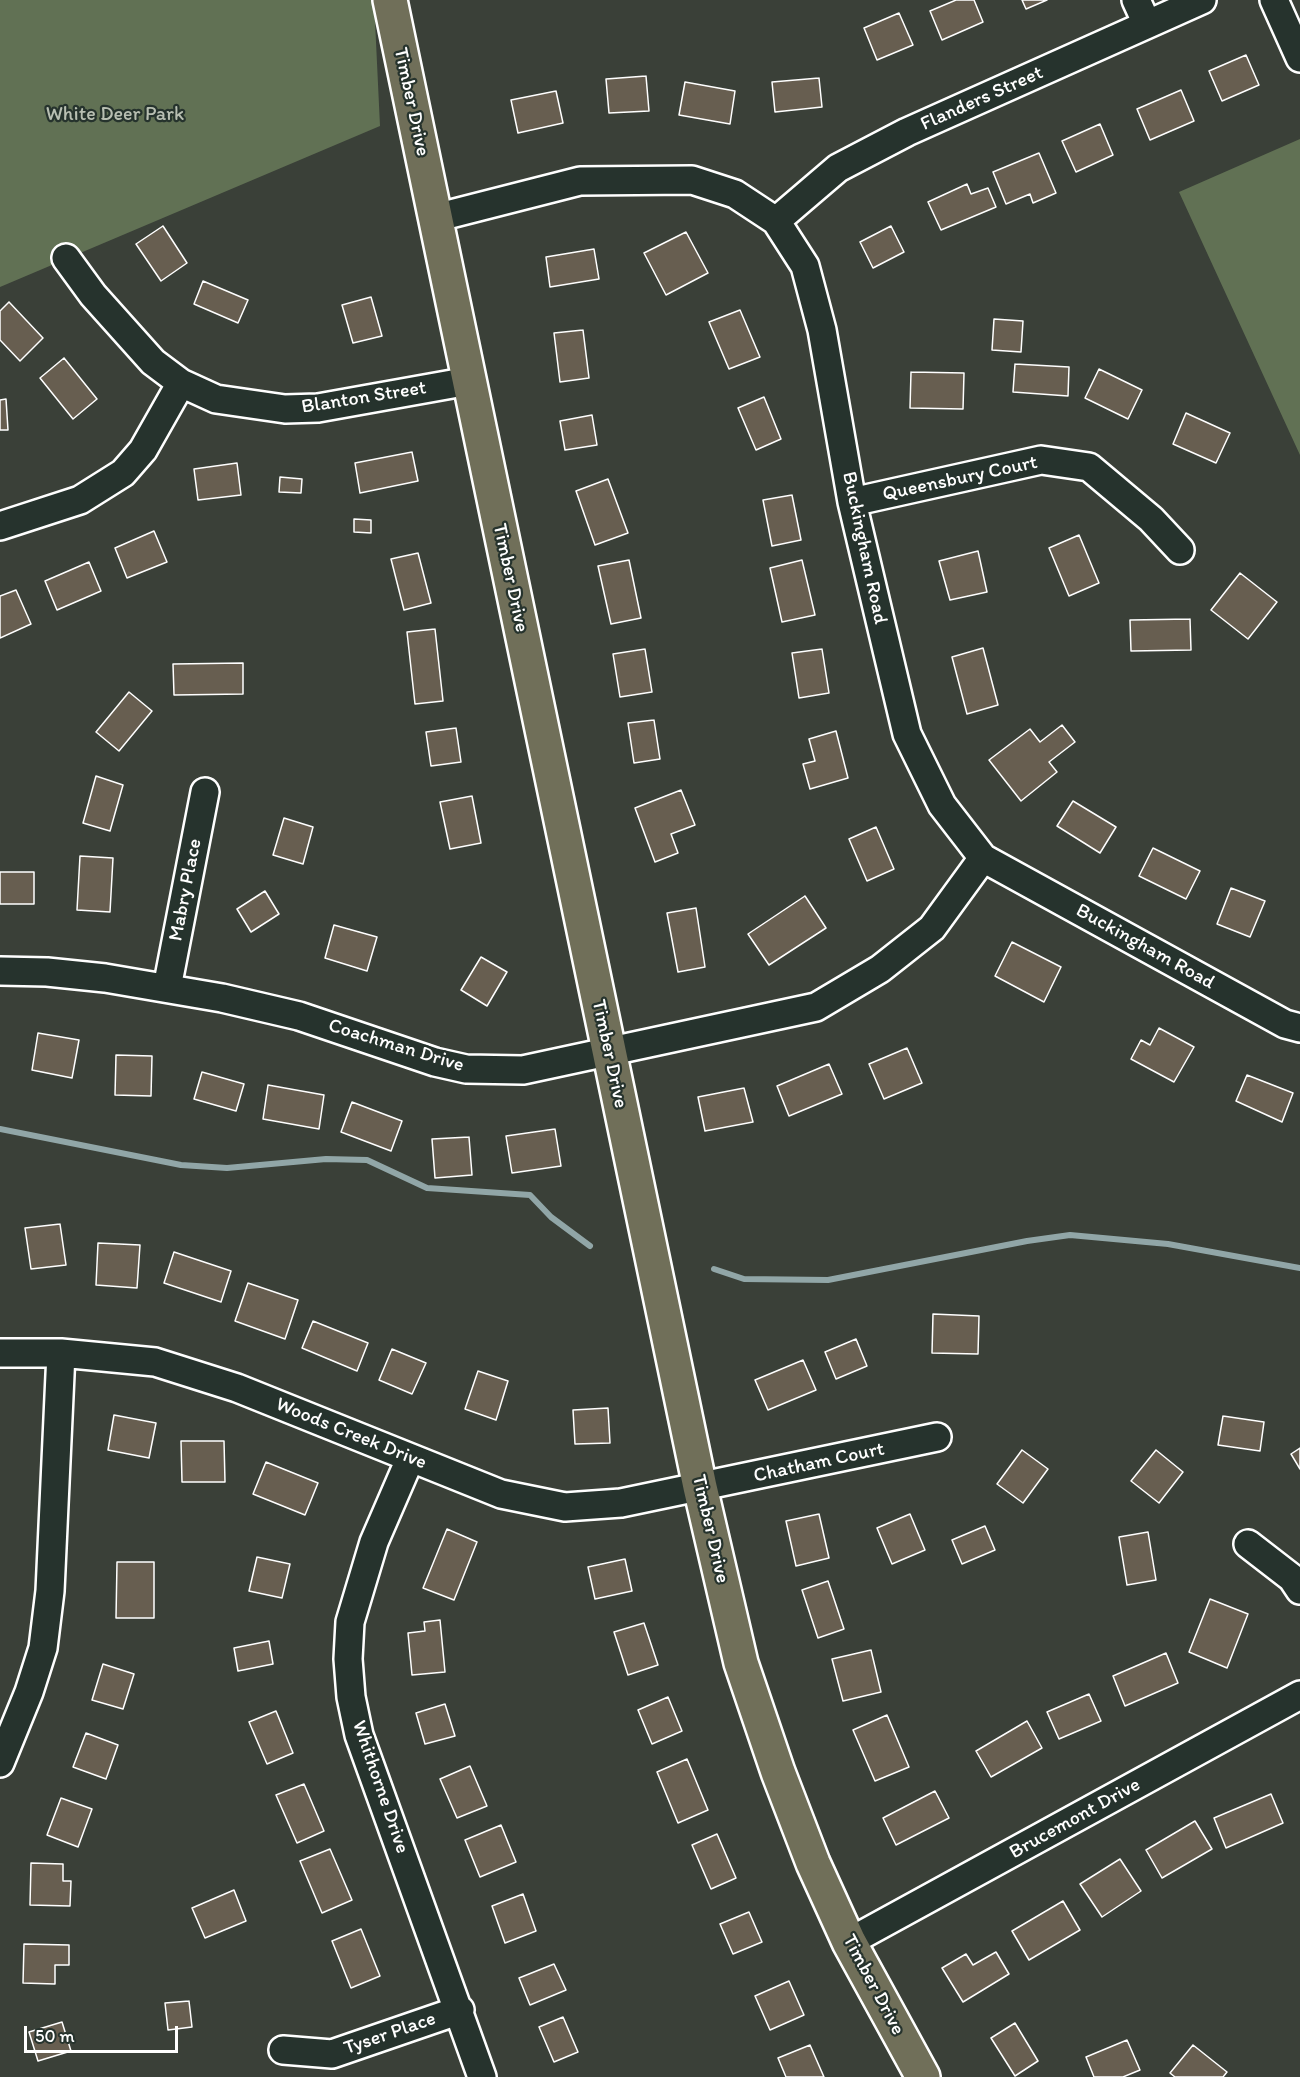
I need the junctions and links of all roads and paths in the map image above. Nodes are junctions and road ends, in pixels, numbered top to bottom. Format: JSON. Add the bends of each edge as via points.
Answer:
{"nodes":[{"id":1,"x":390,"y":0,"type":"edge"},
{"id":2,"x":1202,"y":0,"type":"edge"},
{"id":3,"x":1274,"y":0,"type":"edge"},
{"id":4,"x":1141,"y":12,"type":"edge"},
{"id":5,"x":1300,"y":58,"type":"edge"},
{"id":6,"x":435,"y":218,"type":"junction"},
{"id":7,"x":776,"y":221,"type":"junction"},
{"id":8,"x":66,"y":258,"type":"dead end"},
{"id":9,"x":469,"y":381,"type":"junction"},
{"id":10,"x":180,"y":383,"type":"junction"},
{"id":11,"x":852,"y":502,"type":"junction"},
{"id":12,"x":0,"y":526,"type":"edge"},
{"id":13,"x":1180,"y":550,"type":"dead end"},
{"id":14,"x":205,"y":792,"type":"dead end"},
{"id":15,"x":983,"y":858,"type":"junction"},
{"id":16,"x":0,"y":971,"type":"edge"},
{"id":17,"x":167,"y":988,"type":"junction"},
{"id":18,"x":1300,"y":1028,"type":"edge"},
{"id":19,"x":608,"y":1051,"type":"junction"},
{"id":20,"x":0,"y":1353,"type":"edge"},
{"id":21,"x":62,"y":1353,"type":"junction"},
{"id":22,"x":937,"y":1437,"type":"dead end"},
{"id":23,"x":410,"y":1459,"type":"junction"},
{"id":24,"x":700,"y":1487,"type":"junction"},
{"id":25,"x":1248,"y":1544,"type":"dead end"},
{"id":26,"x":1300,"y":1590,"type":"edge"},
{"id":27,"x":1300,"y":1695,"type":"edge"},
{"id":28,"x":0,"y":1763,"type":"edge"},
{"id":29,"x":849,"y":1942,"type":"junction"},
{"id":30,"x":460,"y":2010,"type":"junction"},
{"id":31,"x":283,"y":2050,"type":"dead end"},
{"id":32,"x":482,"y":2077,"type":"edge"},
{"id":33,"x":923,"y":2077,"type":"edge"}],
"edges":[{"from":1,"to":6,"type":"main road","name":"Timber Drive"},
{"from":2,"to":4,"type":"street","name":"Flanders Street"},
{"from":3,"to":5,"type":"street"},
{"from":4,"to":7,"type":"street","name":"Flanders Street","via":[[838,168]]},
{"from":6,"to":7,"type":"street","name":"Buckingham Road","via":[[580,181],[692,180],[735,194]]},
{"from":6,"to":9,"type":"main road","name":"Timber Drive"},
{"from":7,"to":11,"type":"street","name":"Buckingham Road","via":[[805,266],[822,330]]},
{"from":8,"to":10,"type":"street","name":"Blanton Street","via":[[139,347]]},
{"from":9,"to":10,"type":"street","name":"Blanton Street","via":[[348,403],[285,409],[216,399]]},
{"from":9,"to":19,"type":"main road","name":"Timber Drive"},
{"from":10,"to":12,"type":"street","via":[[143,450],[123,473],[80,500]]},
{"from":11,"to":13,"type":"street","name":"Queensbury Court","via":[[1041,460],[1089,467],[1151,519]]},
{"from":11,"to":15,"type":"street","name":"Buckingham Road","via":[[907,734],[942,805]]},
{"from":14,"to":17,"type":"street","name":"Mabry Place"},
{"from":15,"to":18,"type":"street","name":"Buckingham Road","via":[[1285,1024]]},
{"from":15,"to":19,"type":"street","name":"Coachman Drive","via":[[932,928],[880,969],[816,1007]]},
{"from":16,"to":17,"type":"street","name":"Coachman Drive","via":[[47,972]]},
{"from":17,"to":19,"type":"street","name":"Coachman Drive","via":[[279,1010],[466,1069],[523,1070]]},
{"from":19,"to":24,"type":"main road","name":"Timber Drive"},
{"from":20,"to":21,"type":"street","name":"Woods Creek Drive"},
{"from":21,"to":23,"type":"street","name":"Woods Creek Drive","via":[[155,1362],[237,1388]]},
{"from":21,"to":28,"type":"street","via":[[50,1592],[42,1648]]},
{"from":22,"to":24,"type":"street","name":"Chatham Court"},
{"from":23,"to":24,"type":"street","name":"Woods Creek Drive","via":[[501,1494],[565,1507],[621,1503]]},
{"from":23,"to":30,"type":"street","name":"Whithorne Drive","via":[[375,1542],[350,1622],[351,1697],[362,1745]]},
{"from":24,"to":29,"type":"main road","name":"Timber Drive","via":[[741,1663],[813,1863]]},
{"from":25,"to":26,"type":"street","via":[[1292,1578]]},
{"from":27,"to":29,"type":"street","name":"Brucemont Drive"},
{"from":29,"to":33,"type":"main road","name":"Timber Drive"},
{"from":30,"to":31,"type":"street","name":"Tyser Place","via":[[332,2054]]},
{"from":30,"to":32,"type":"street","name":"Whithorne Drive"}]}
